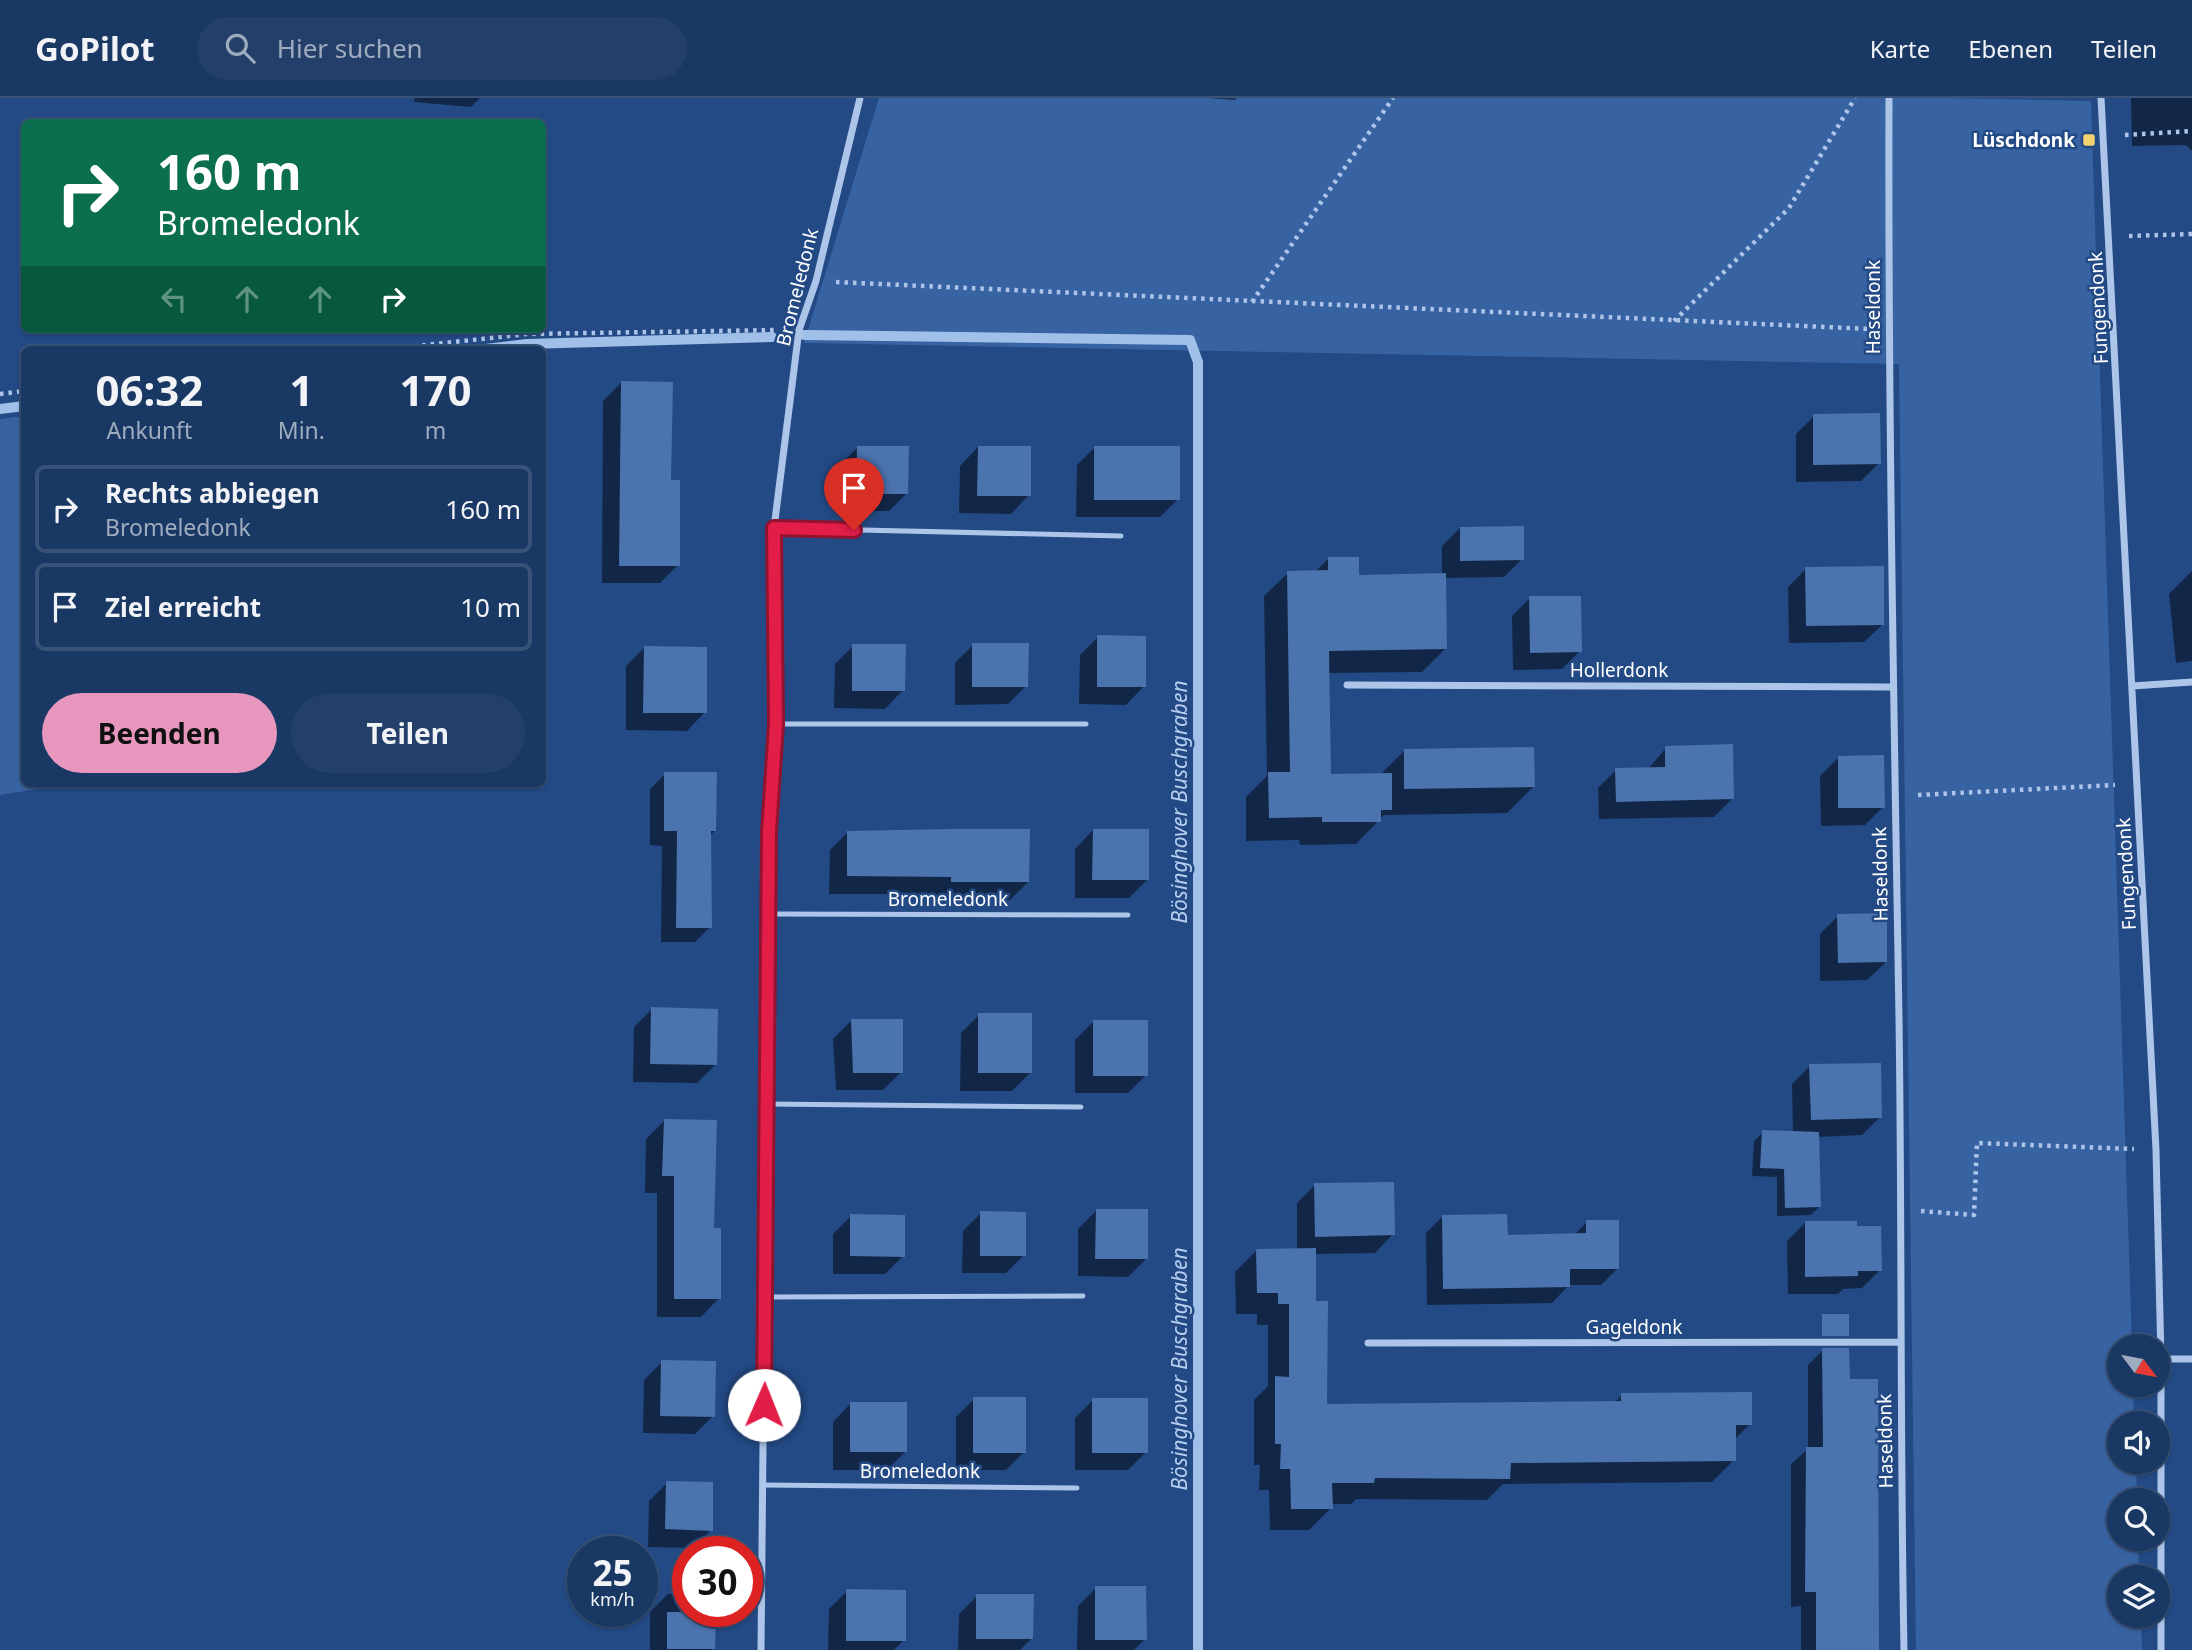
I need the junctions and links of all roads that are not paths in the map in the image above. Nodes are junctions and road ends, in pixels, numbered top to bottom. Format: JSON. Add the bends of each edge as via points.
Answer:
{"nodes":[{"id":1,"x":860,"y":98,"type":"edge"},
{"id":2,"x":1889,"y":98,"type":"edge"},
{"id":3,"x":2101,"y":98,"type":"edge"},
{"id":4,"x":774,"y":528,"type":"junction"},
{"id":5,"x":1121,"y":536,"type":"dead end"},
{"id":6,"x":2192,"y":682,"type":"edge"},
{"id":7,"x":1347,"y":685,"type":"dead end"},
{"id":8,"x":2132,"y":686,"type":"junction"},
{"id":9,"x":1891,"y":687,"type":"junction"},
{"id":10,"x":776,"y":724,"type":"junction"},
{"id":11,"x":1086,"y":724,"type":"dead end"},
{"id":12,"x":769,"y":914,"type":"junction"},
{"id":13,"x":1128,"y":915,"type":"dead end"},
{"id":14,"x":766,"y":1104,"type":"junction"},
{"id":15,"x":1081,"y":1107,"type":"dead end"},
{"id":16,"x":765,"y":1297,"type":"junction"},
{"id":17,"x":1083,"y":1297,"type":"dead end"},
{"id":18,"x":2160,"y":1334,"type":"edge"},
{"id":19,"x":1899,"y":1342,"type":"junction"},
{"id":20,"x":1368,"y":1343,"type":"dead end"},
{"id":21,"x":2170,"y":1359,"type":"edge"},
{"id":22,"x":2192,"y":1359,"type":"edge"},
{"id":23,"x":2161,"y":1397,"type":"edge"},
{"id":24,"x":763,"y":1485,"type":"junction"},
{"id":25,"x":1077,"y":1488,"type":"dead end"},
{"id":26,"x":761,"y":1650,"type":"edge"},
{"id":27,"x":1904,"y":1650,"type":"edge"},
{"id":28,"x":2161,"y":1650,"type":"edge"}],
"edges":[{"from":1,"to":4,"type":"street","name":"Bromeledonk","via":[[816,281],[799,330]]},
{"from":2,"to":9,"type":"street","name":"Haseldonk"},
{"from":3,"to":8,"type":"street","name":"Fungendonk"},
{"from":4,"to":5,"type":"lane"},
{"from":4,"to":10,"type":"street","name":"Bromeledonk"},
{"from":6,"to":8,"type":"street"},
{"from":7,"to":9,"type":"street","name":"Hollerdonk"},
{"from":8,"to":18,"type":"street","name":"Fungendonk","via":[[2156,1150]]},
{"from":9,"to":19,"type":"street","name":"Haseldonk"},
{"from":10,"to":11,"type":"lane"},
{"from":10,"to":12,"type":"street","name":"Bromeledonk"},
{"from":12,"to":13,"type":"lane","name":"Bromeledonk"},
{"from":12,"to":14,"type":"street","name":"Bromeledonk"},
{"from":14,"to":15,"type":"lane"},
{"from":14,"to":16,"type":"street","name":"Bromeledonk"},
{"from":16,"to":17,"type":"lane"},
{"from":16,"to":24,"type":"street","name":"Bromeledonk"},
{"from":19,"to":20,"type":"street","name":"Gageldonk"},
{"from":19,"to":27,"type":"street","name":"Haseldonk"},
{"from":21,"to":22,"type":"street"},
{"from":23,"to":28,"type":"street","name":"Fungendonk"},
{"from":24,"to":25,"type":"lane","name":"Bromeledonk"},
{"from":24,"to":26,"type":"street","name":"Bromeledonk"}]}
